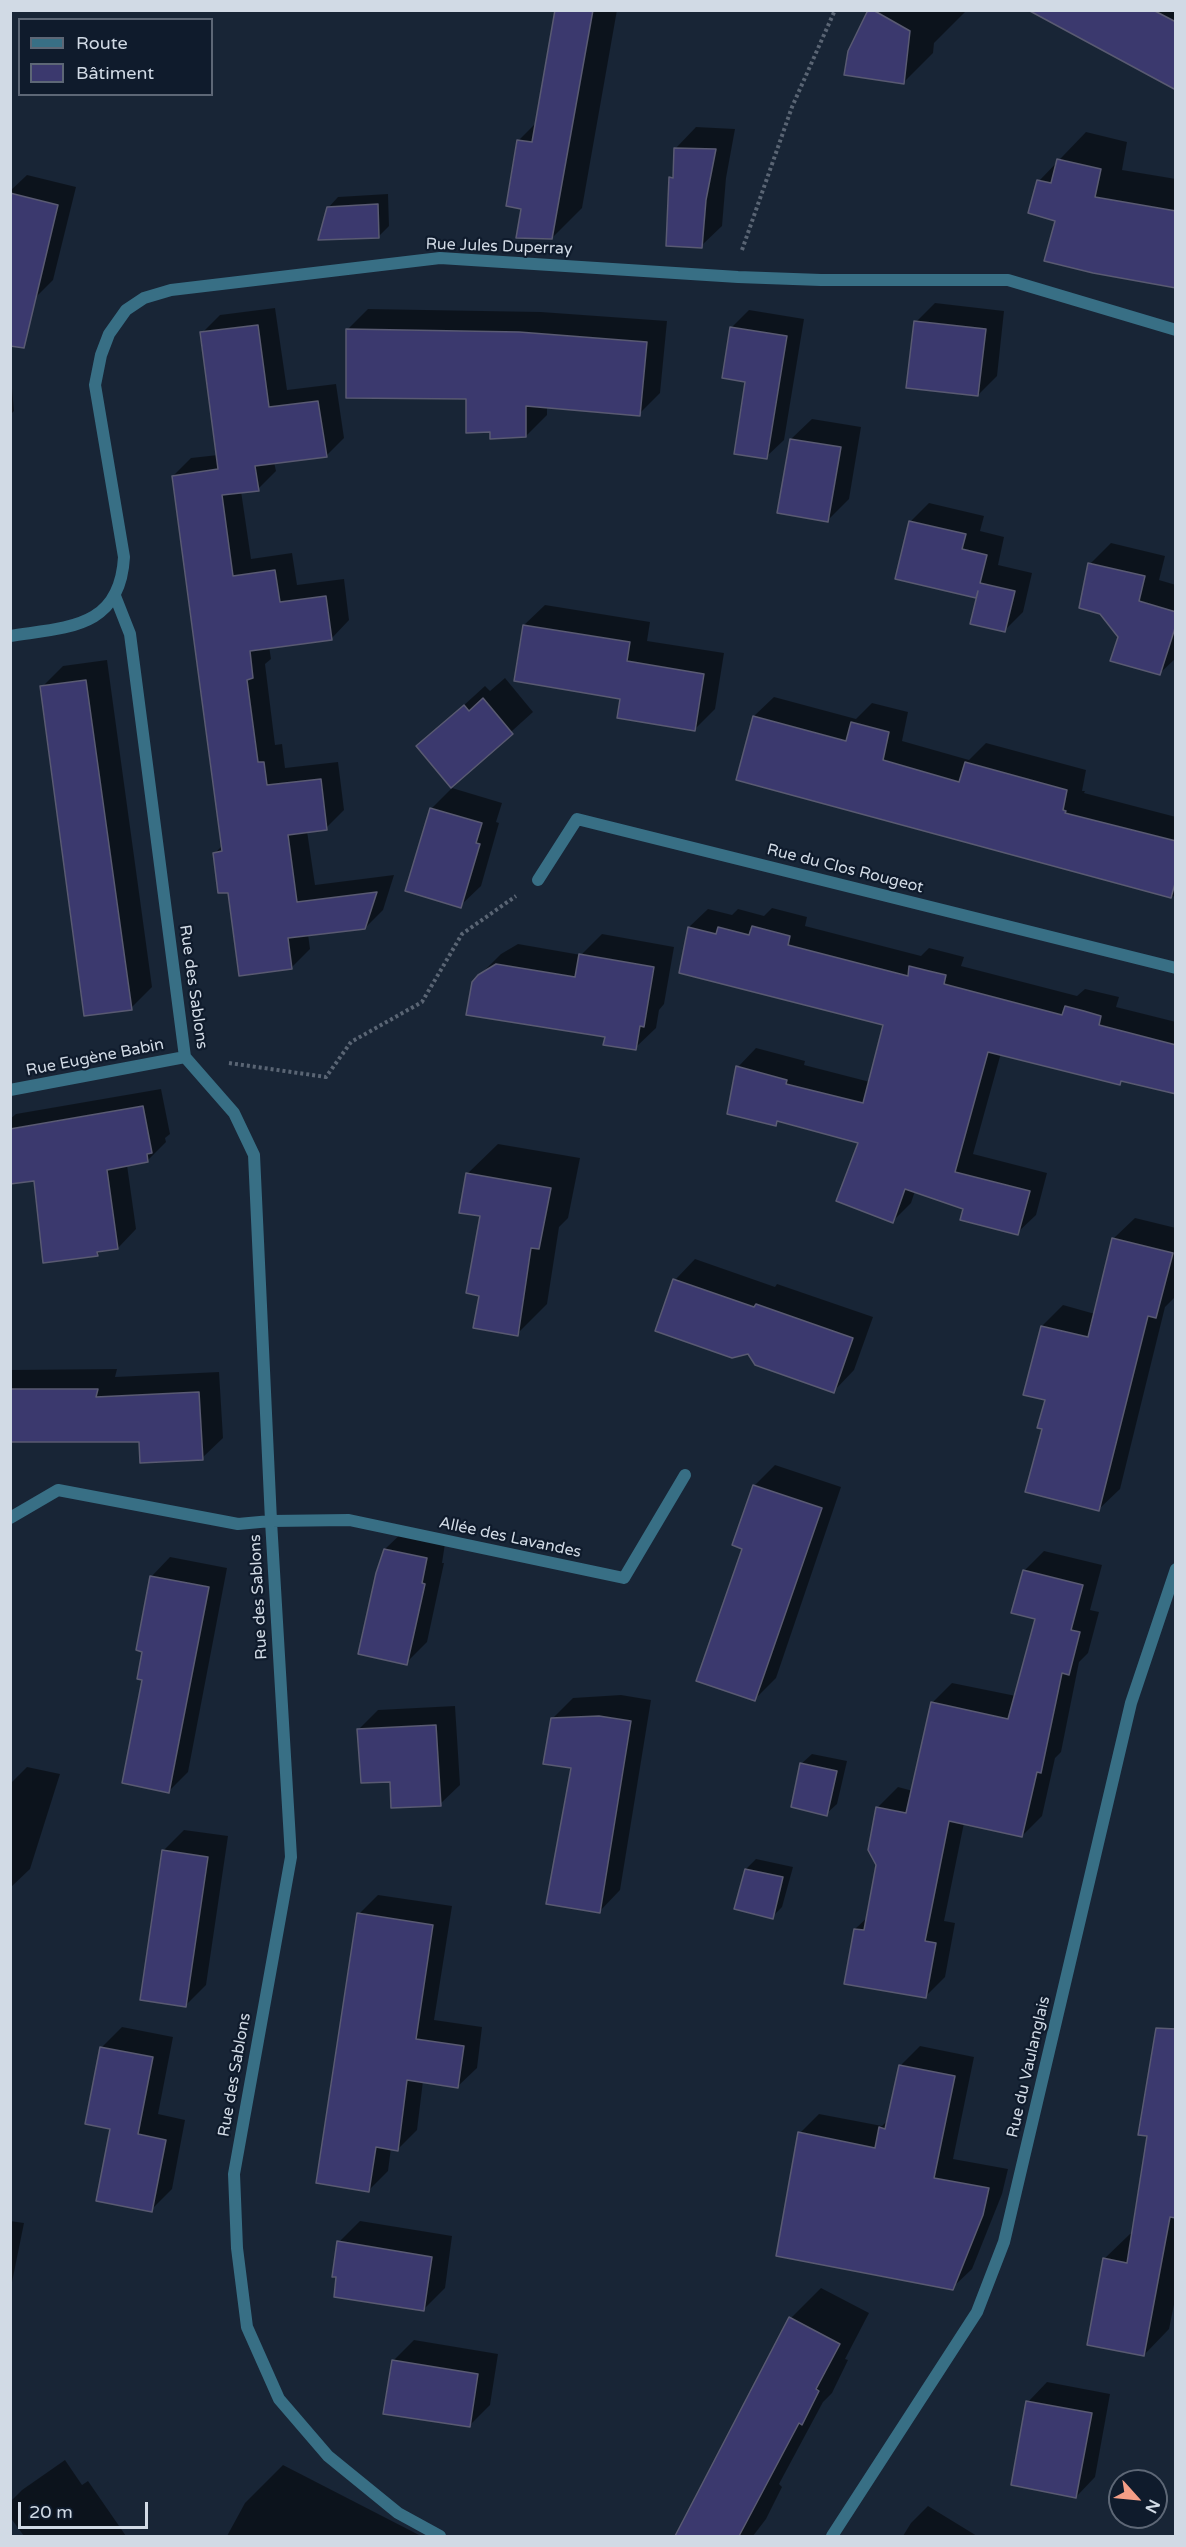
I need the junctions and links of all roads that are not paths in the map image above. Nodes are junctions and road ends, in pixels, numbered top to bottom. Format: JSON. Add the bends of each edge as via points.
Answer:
{"nodes":[{"id":1,"x":1176,"y":330,"type":"edge"},
{"id":2,"x":115,"y":596,"type":"junction"},
{"id":3,"x":10,"y":636,"type":"edge"},
{"id":4,"x":538,"y":880,"type":"road end"},
{"id":5,"x":1176,"y":968,"type":"edge"},
{"id":6,"x":185,"y":1057,"type":"junction"},
{"id":7,"x":10,"y":1090,"type":"edge"},
{"id":8,"x":685,"y":1475,"type":"dead end"},
{"id":9,"x":10,"y":1518,"type":"edge"},
{"id":10,"x":271,"y":1521,"type":"junction"},
{"id":11,"x":1176,"y":1569,"type":"edge"},
{"id":12,"x":440,"y":2536,"type":"edge"},
{"id":13,"x":832,"y":2536,"type":"edge"}],
"edges":[{"from":1,"to":2,"type":"street","name":"Rue Jules Duperray","via":[[1008,280],[738,277],[440,258],[171,290],[144,298],[126,310],[109,334],[95,385],[124,557],[123,579]]},
{"from":2,"to":3,"type":"street","name":"Rue Jules Duperray","via":[[102,612],[84,622]]},
{"from":2,"to":6,"type":"street","name":"Rue des Sablons","via":[[130,634]]},
{"from":4,"to":5,"type":"street","name":"Rue du Clos Rougeot","via":[[577,819]]},
{"from":6,"to":7,"type":"street","name":"Rue Eugène Babin"},
{"from":6,"to":10,"type":"street","name":"Rue des Sablons","via":[[234,1113],[254,1155]]},
{"from":8,"to":10,"type":"street","name":"Allée des Lavandes","via":[[624,1578],[349,1520]]},
{"from":9,"to":10,"type":"street","via":[[58,1490],[238,1524]]},
{"from":10,"to":12,"type":"street","name":"Rue des Sablons","via":[[291,1857],[234,2174],[237,2248],[247,2327],[279,2399],[328,2456],[398,2513]]},
{"from":11,"to":13,"type":"street","name":"Rue du Vaulanglais","via":[[1131,1703],[1004,2242],[977,2312]]}]}
